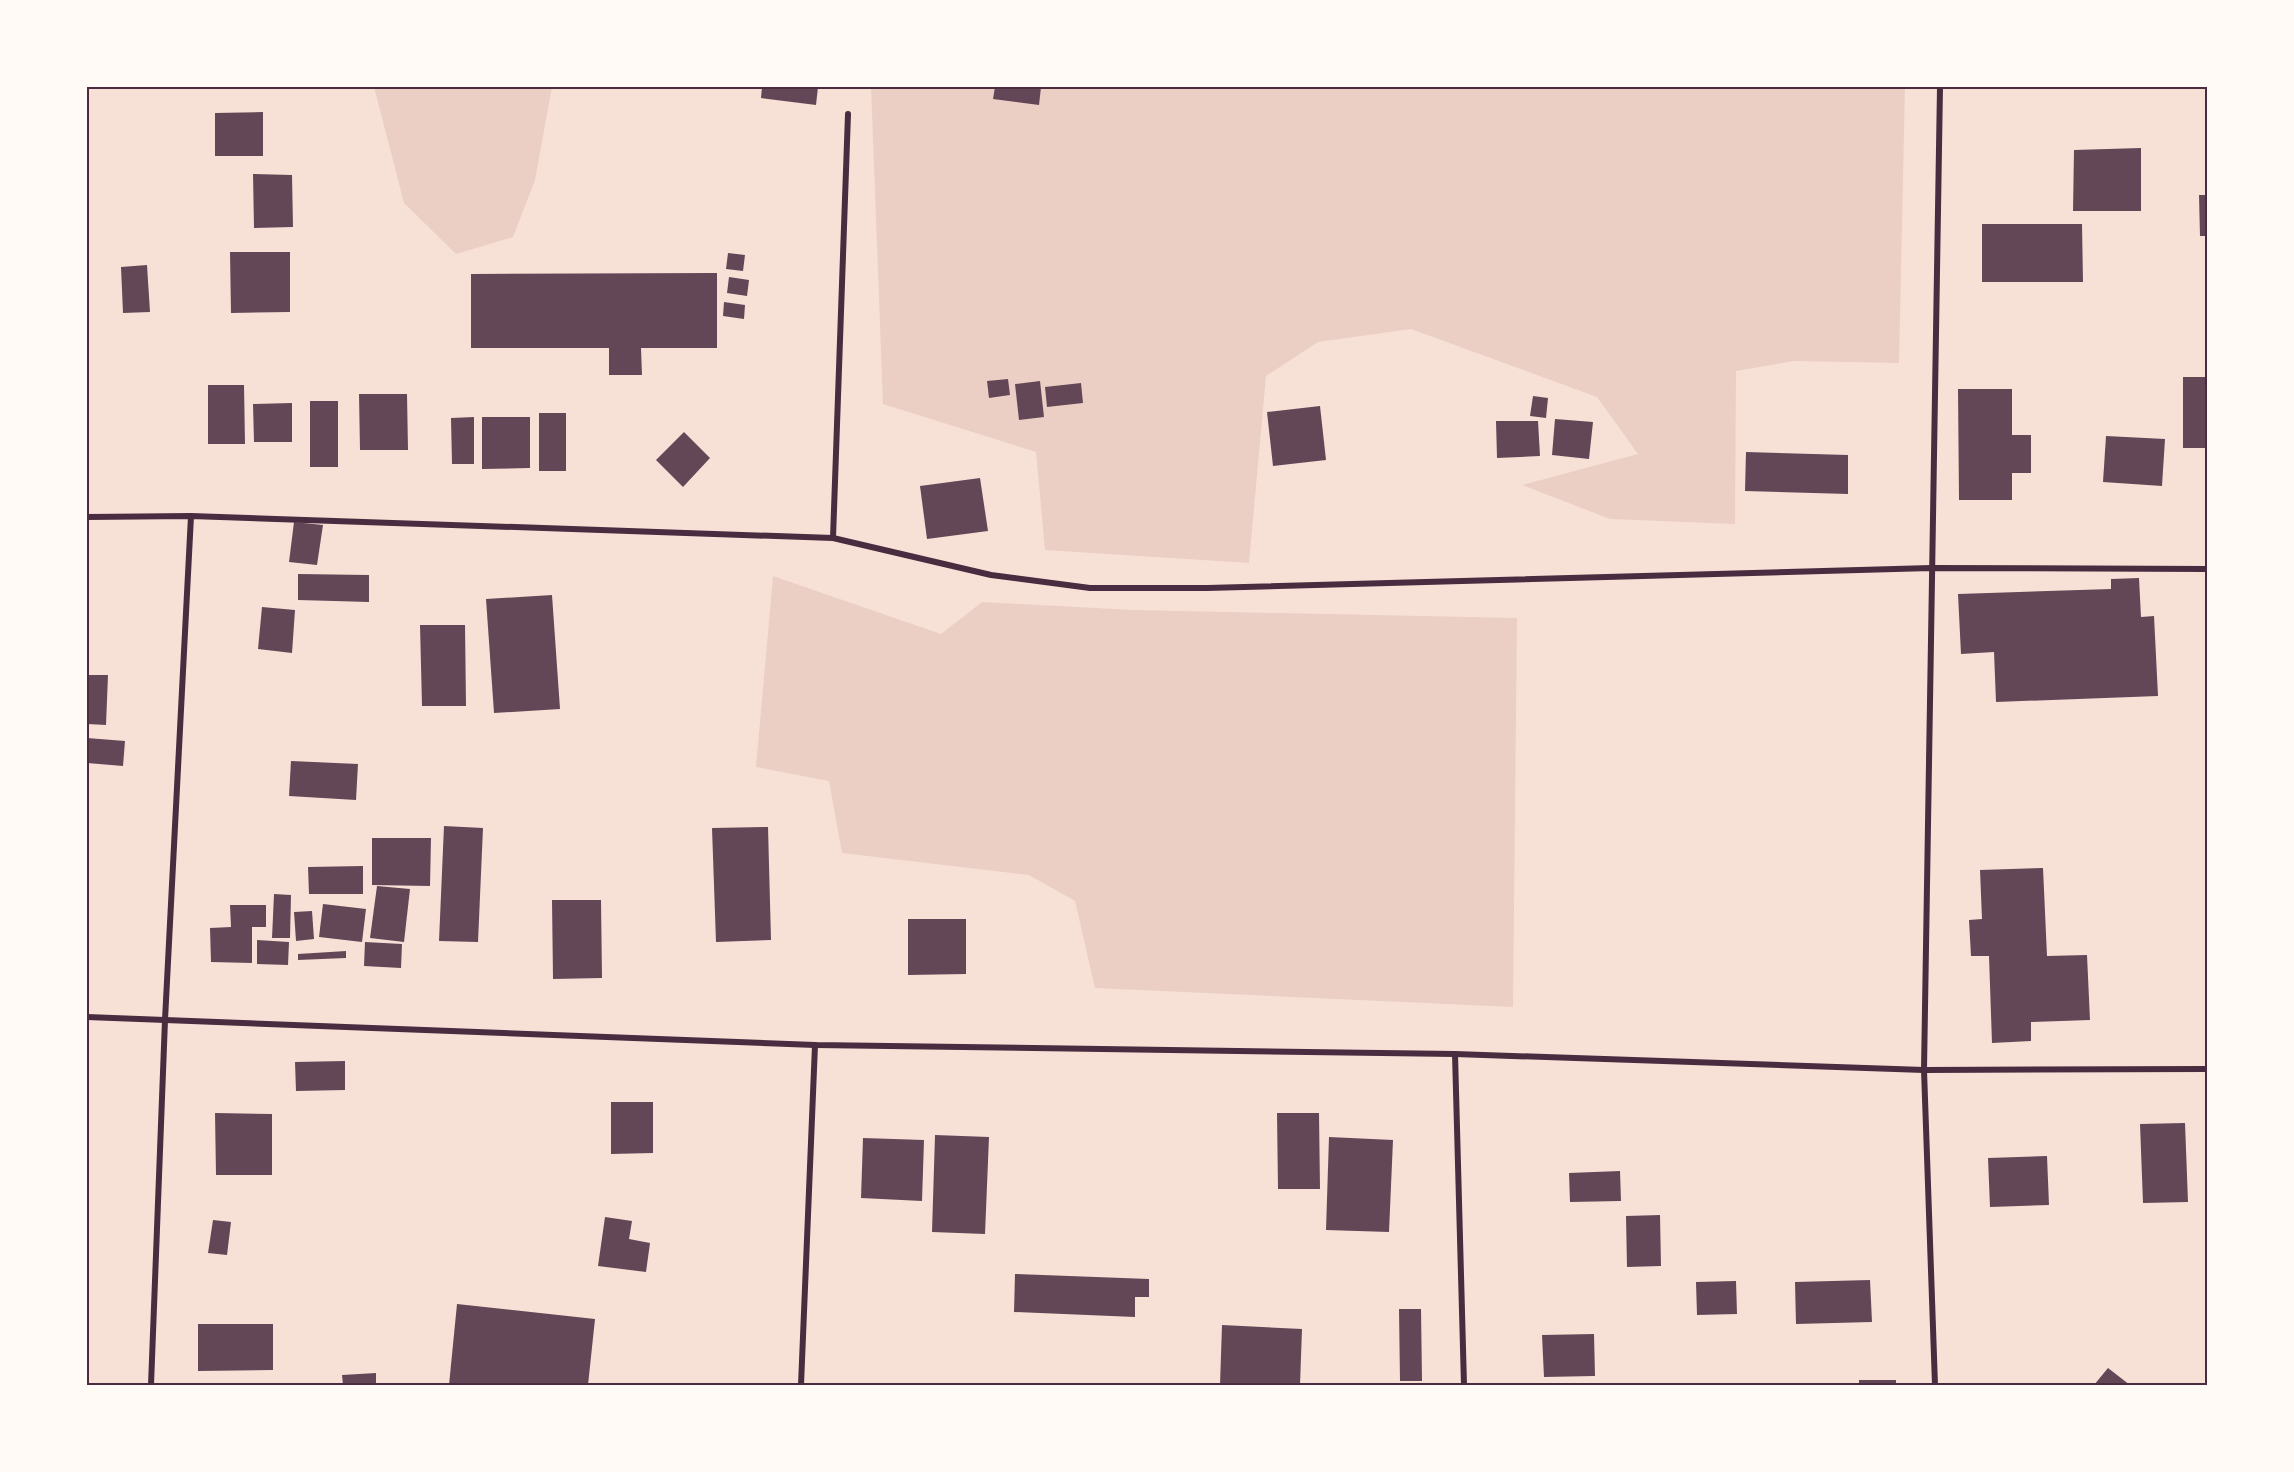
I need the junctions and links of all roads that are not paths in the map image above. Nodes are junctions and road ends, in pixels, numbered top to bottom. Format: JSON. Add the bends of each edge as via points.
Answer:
{"nodes":[{"id":1,"x":1940,"y":87,"type":"edge"},
{"id":2,"x":848,"y":114,"type":"dead end"},
{"id":3,"x":191,"y":516,"type":"junction"},
{"id":4,"x":87,"y":517,"type":"edge"},
{"id":5,"x":833,"y":538,"type":"junction"},
{"id":6,"x":1931,"y":568,"type":"junction"},
{"id":7,"x":2207,"y":569,"type":"edge"},
{"id":8,"x":87,"y":1017,"type":"edge"},
{"id":9,"x":165,"y":1020,"type":"junction"},
{"id":10,"x":815,"y":1045,"type":"junction"},
{"id":11,"x":1455,"y":1054,"type":"junction"},
{"id":12,"x":2207,"y":1069,"type":"edge"},
{"id":13,"x":1924,"y":1070,"type":"junction"},
{"id":14,"x":151,"y":1385,"type":"edge"},
{"id":15,"x":801,"y":1385,"type":"edge"},
{"id":16,"x":1464,"y":1385,"type":"edge"},
{"id":17,"x":1935,"y":1385,"type":"edge"}],
"edges":[{"from":1,"to":6,"type":"street"},
{"from":2,"to":5,"type":"street"},
{"from":3,"to":4,"type":"street"},
{"from":3,"to":5,"type":"street"},
{"from":3,"to":9,"type":"street"},
{"from":5,"to":6,"type":"street","via":[[991,575],[1090,588]]},
{"from":6,"to":7,"type":"street"},
{"from":6,"to":13,"type":"street"},
{"from":8,"to":9,"type":"street"},
{"from":9,"to":10,"type":"street"},
{"from":9,"to":14,"type":"street"},
{"from":10,"to":11,"type":"street"},
{"from":10,"to":15,"type":"street"},
{"from":11,"to":13,"type":"street"},
{"from":11,"to":16,"type":"street"},
{"from":12,"to":13,"type":"street"},
{"from":13,"to":17,"type":"street"}]}
